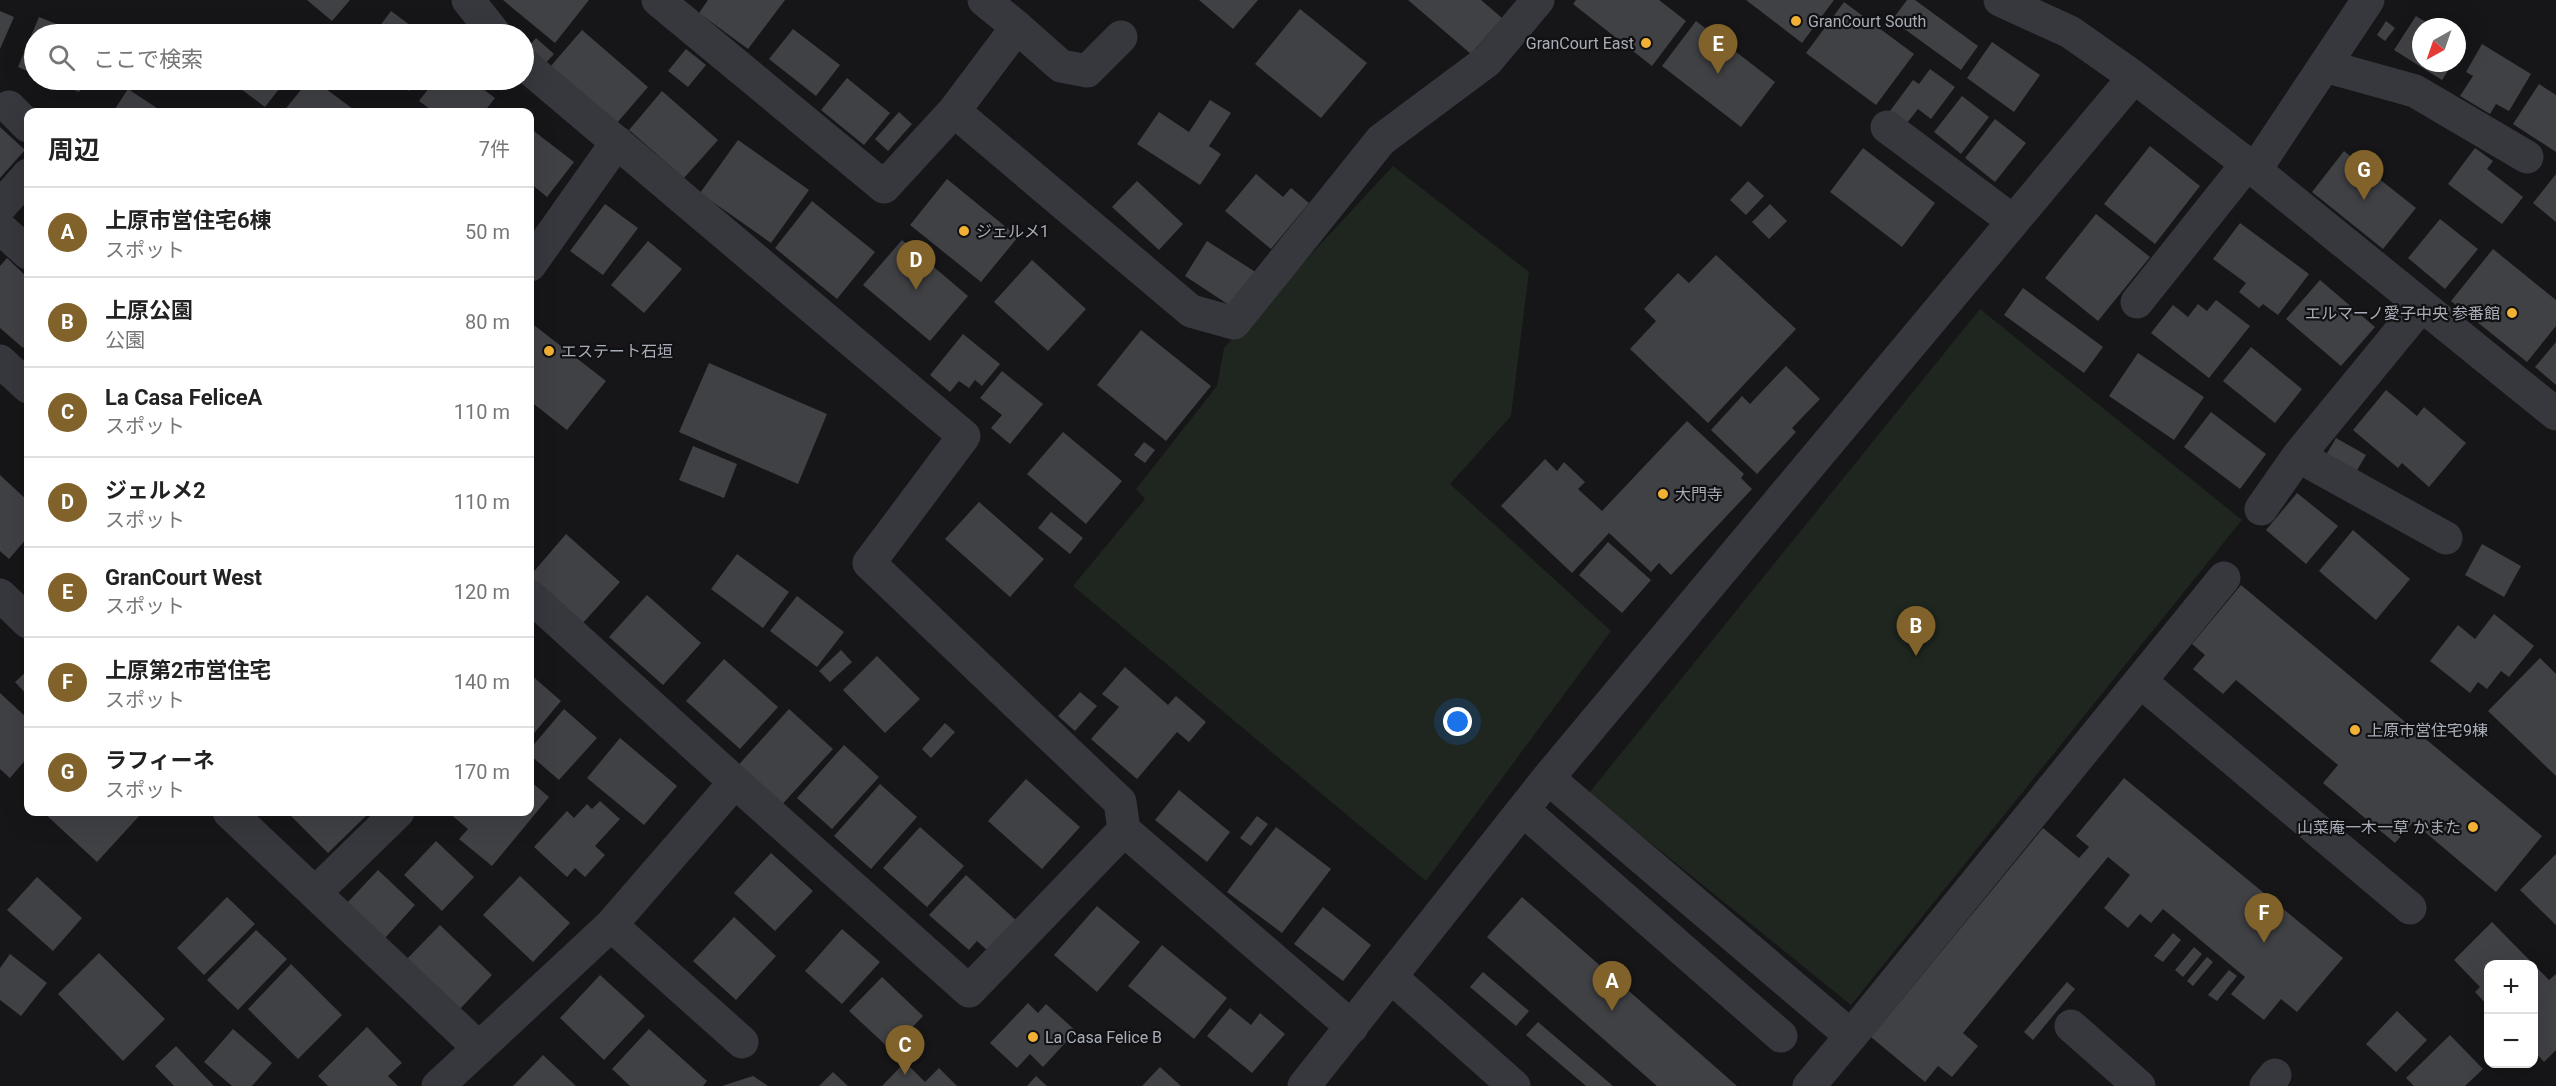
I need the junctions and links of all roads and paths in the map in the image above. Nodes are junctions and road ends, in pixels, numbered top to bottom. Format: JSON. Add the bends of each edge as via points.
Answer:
{"nodes":[{"id":1,"x":468,"y":0,"type":"edge"},
{"id":2,"x":658,"y":0,"type":"edge"},
{"id":3,"x":984,"y":0,"type":"edge"},
{"id":4,"x":1538,"y":0,"type":"edge"},
{"id":5,"x":2000,"y":0,"type":"edge"},
{"id":6,"x":2368,"y":0,"type":"edge"},
{"id":7,"x":487,"y":24,"type":"edge"},
{"id":8,"x":1017,"y":27,"type":"junction"},
{"id":9,"x":1121,"y":38,"type":"dead end"},
{"id":10,"x":2325,"y":66,"type":"junction"},
{"id":11,"x":534,"y":72,"type":"edge"},
{"id":12,"x":2134,"y":77,"type":"junction"},
{"id":13,"x":954,"y":111,"type":"junction"},
{"id":14,"x":1887,"y":127,"type":"dead end"},
{"id":15,"x":617,"y":142,"type":"junction"},
{"id":16,"x":2527,"y":157,"type":"dead end"},
{"id":17,"x":2251,"y":167,"type":"junction"},
{"id":18,"x":24,"y":180,"type":"edge"},
{"id":19,"x":0,"y":207,"type":"edge"},
{"id":20,"x":2013,"y":221,"type":"junction"},
{"id":21,"x":0,"y":228,"type":"edge"},
{"id":22,"x":24,"y":249,"type":"edge"},
{"id":23,"x":534,"y":259,"type":"edge"},
{"id":24,"x":2137,"y":302,"type":"dead end"},
{"id":25,"x":2421,"y":306,"type":"junction"},
{"id":26,"x":0,"y":361,"type":"edge"},
{"id":27,"x":24,"y":383,"type":"edge"},
{"id":28,"x":2556,"y":414,"type":"edge"},
{"id":29,"x":2298,"y":456,"type":"junction"},
{"id":30,"x":2261,"y":509,"type":"dead end"},
{"id":31,"x":2446,"y":538,"type":"dead end"},
{"id":32,"x":2224,"y":578,"type":"dead end"},
{"id":33,"x":0,"y":595,"type":"edge"},
{"id":34,"x":534,"y":600,"type":"edge"},
{"id":35,"x":24,"y":618,"type":"edge"},
{"id":36,"x":2140,"y":681,"type":"junction"},
{"id":37,"x":1548,"y":778,"type":"junction"},
{"id":38,"x":735,"y":782,"type":"junction"},
{"id":39,"x":1523,"y":810,"type":"junction"},
{"id":40,"x":233,"y":816,"type":"edge"},
{"id":41,"x":394,"y":816,"type":"edge"},
{"id":42,"x":1124,"y":830,"type":"junction"},
{"id":43,"x":315,"y":893,"type":"junction"},
{"id":44,"x":2410,"y":908,"type":"dead end"},
{"id":45,"x":611,"y":925,"type":"junction"},
{"id":46,"x":1391,"y":977,"type":"junction"},
{"id":47,"x":2072,"y":1026,"type":"dead end"},
{"id":48,"x":1352,"y":1027,"type":"junction"},
{"id":49,"x":1781,"y":1036,"type":"dead end"},
{"id":50,"x":1851,"y":1036,"type":"junction"},
{"id":51,"x":742,"y":1042,"type":"dead end"},
{"id":52,"x":479,"y":1048,"type":"junction"},
{"id":53,"x":438,"y":1086,"type":"edge"},
{"id":54,"x":1304,"y":1086,"type":"edge"},
{"id":55,"x":1514,"y":1086,"type":"edge"},
{"id":56,"x":1809,"y":1086,"type":"edge"},
{"id":57,"x":2139,"y":1086,"type":"edge"}],
"edges":[{"from":1,"to":7,"type":"street"},
{"from":2,"to":13,"type":"street","via":[[884,187]]},
{"from":3,"to":8,"type":"street"},
{"from":4,"to":13,"type":"street","via":[[1487,61],[1381,140],[1234,323],[1191,311]]},
{"from":5,"to":12,"type":"street","via":[[2070,32]]},
{"from":6,"to":10,"type":"street"},
{"from":8,"to":9,"type":"street","via":[[1062,66],[1087,71]]},
{"from":8,"to":13,"type":"street"},
{"from":10,"to":16,"type":"street","via":[[2415,91]]},
{"from":10,"to":17,"type":"street"},
{"from":11,"to":15,"type":"street"},
{"from":12,"to":17,"type":"street"},
{"from":12,"to":20,"type":"street"},
{"from":14,"to":20,"type":"street"},
{"from":15,"to":23,"type":"street"},
{"from":15,"to":42,"type":"street","via":[[964,436],[868,563],[1120,802]]},
{"from":17,"to":24,"type":"street"},
{"from":17,"to":25,"type":"street"},
{"from":18,"to":19,"type":"street"},
{"from":20,"to":37,"type":"street"},
{"from":21,"to":22,"type":"street"},
{"from":25,"to":28,"type":"street"},
{"from":25,"to":29,"type":"street"},
{"from":26,"to":27,"type":"street"},
{"from":29,"to":30,"type":"street"},
{"from":29,"to":31,"type":"street"},
{"from":32,"to":36,"type":"street"},
{"from":33,"to":35,"type":"street"},
{"from":34,"to":38,"type":"street"},
{"from":36,"to":44,"type":"street"},
{"from":36,"to":50,"type":"street"},
{"from":37,"to":39,"type":"street"},
{"from":37,"to":50,"type":"street"},
{"from":38,"to":42,"type":"street","via":[[969,991]]},
{"from":38,"to":45,"type":"street"},
{"from":39,"to":46,"type":"street"},
{"from":39,"to":49,"type":"street"},
{"from":40,"to":43,"type":"street"},
{"from":41,"to":43,"type":"street"},
{"from":42,"to":48,"type":"street"},
{"from":43,"to":52,"type":"street"},
{"from":45,"to":51,"type":"street"},
{"from":45,"to":52,"type":"street"},
{"from":46,"to":48,"type":"street"},
{"from":46,"to":55,"type":"street"},
{"from":47,"to":57,"type":"street"},
{"from":48,"to":54,"type":"street"},
{"from":50,"to":56,"type":"street"},
{"from":52,"to":53,"type":"street"}]}
